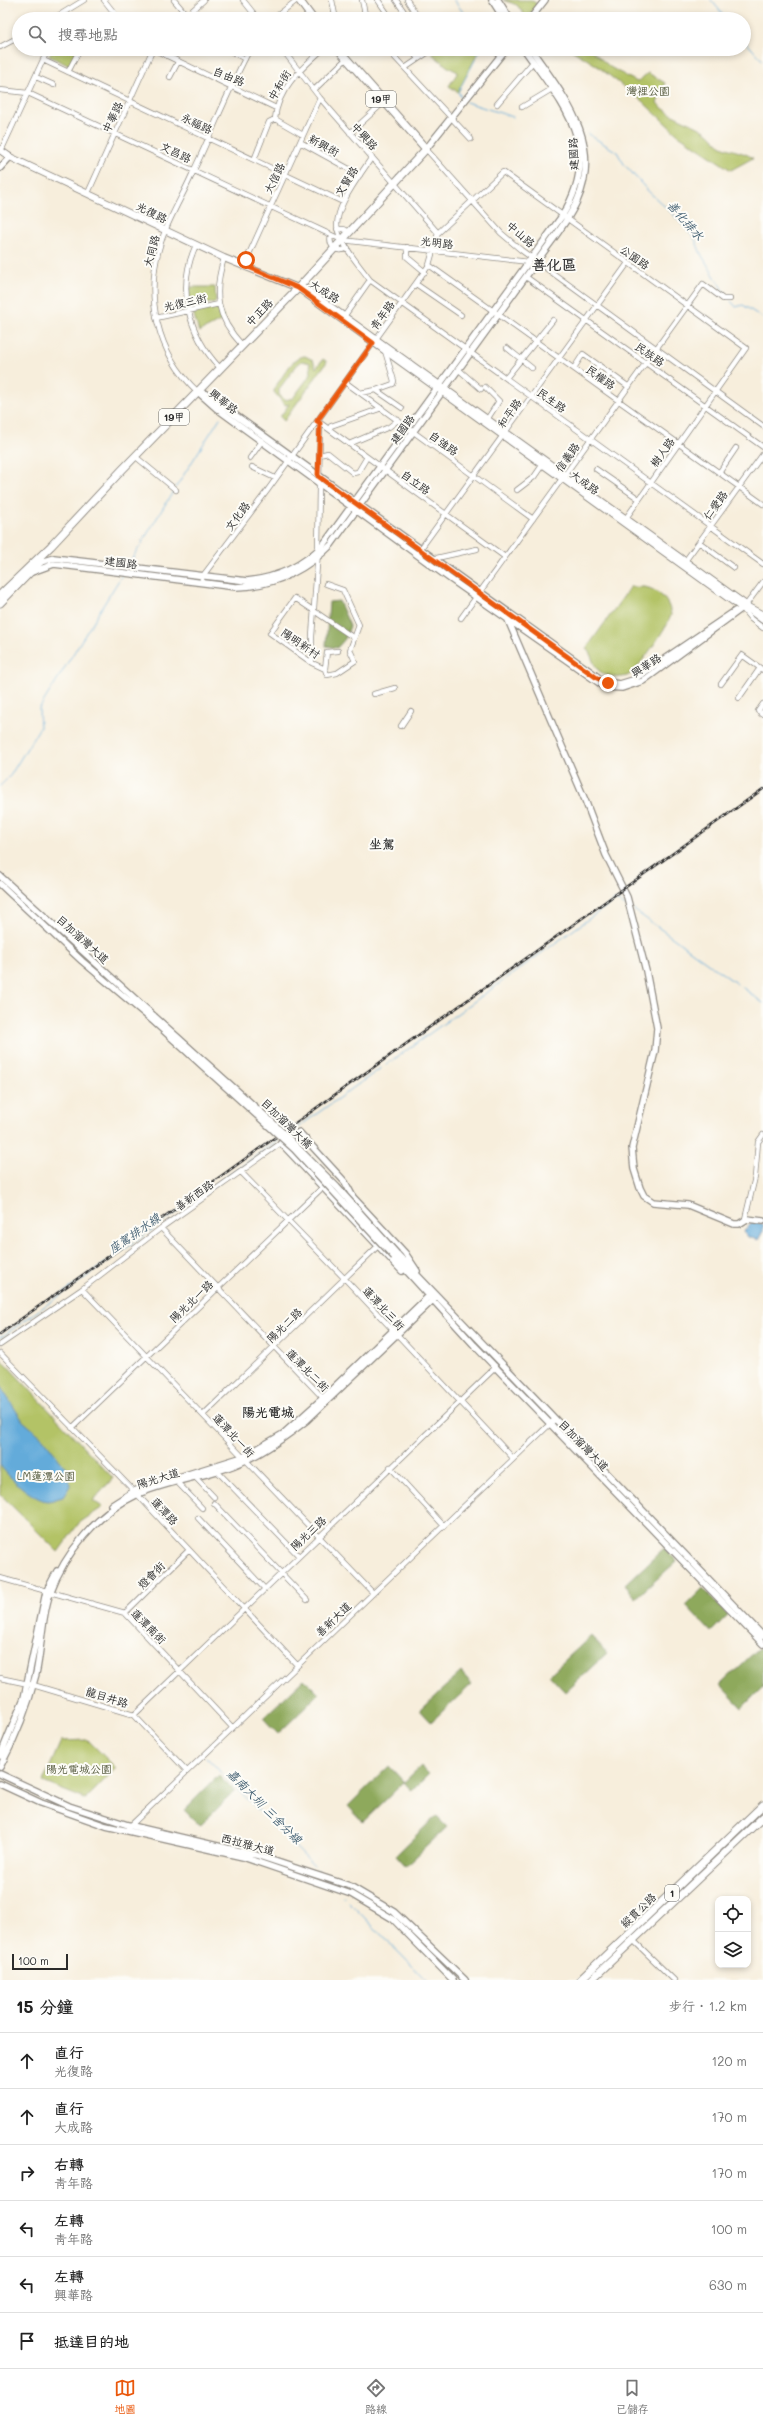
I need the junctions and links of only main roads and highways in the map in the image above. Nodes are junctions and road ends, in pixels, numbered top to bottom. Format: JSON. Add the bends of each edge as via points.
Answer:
{"nodes":[{"id":1,"x":298,"y":0,"type":"edge"},
{"id":2,"x":308,"y":12,"type":"edge"},
{"id":3,"x":344,"y":56,"type":"edge"},
{"id":4,"x":426,"y":148,"type":"joint"},
{"id":5,"x":1,"y":151,"type":"edge"},
{"id":6,"x":298,"y":288,"type":"junction"},
{"id":7,"x":374,"y":341,"type":"junction"},
{"id":8,"x":441,"y":388,"type":"junction"},
{"id":9,"x":505,"y":434,"type":"junction"},
{"id":10,"x":565,"y":476,"type":"junction"},
{"id":11,"x":51,"y":546,"type":"junction"},
{"id":12,"x":24,"y":574,"type":"junction"},
{"id":13,"x":0,"y":595,"type":"edge"},
{"id":14,"x":0,"y":603,"type":"edge"},
{"id":15,"x":763,"y":620,"type":"edge"},
{"id":16,"x":763,"y":1805,"type":"edge"},
{"id":17,"x":763,"y":1817,"type":"edge"},
{"id":18,"x":580,"y":1980,"type":"edge"},
{"id":19,"x":591,"y":1980,"type":"edge"}],
"edges":[{"from":1,"to":2,"type":"main road"},
{"from":3,"to":4,"type":"main road","name":"中山路","number":"19甲"},
{"from":4,"to":6,"type":"main road","name":"中正路","number":"19甲"},
{"from":5,"to":6,"type":"main road","name":"光復路","via":[[224,258]]},
{"from":6,"to":7,"type":"main road","name":"大成路"},
{"from":6,"to":11,"type":"main road","name":"中正路","number":"19甲"},
{"from":7,"to":8,"type":"main road","name":"大成路"},
{"from":7,"to":8,"type":"main road","name":"大成路"},
{"from":8,"to":9,"type":"main road","name":"大成路"},
{"from":8,"to":9,"type":"main road","name":"大成路","via":[[488,418]]},
{"from":9,"to":10,"type":"main road","name":"大成路"},
{"from":9,"to":10,"type":"main road","name":"大成路","via":[[543,464]]},
{"from":10,"to":15,"type":"main road","name":"大成路"},
{"from":11,"to":12,"type":"main road","name":"中正路","number":"19甲"},
{"from":11,"to":12,"type":"main road","name":"中正路","number":"19甲","via":[[41,561]]},
{"from":12,"to":13,"type":"main road","name":"中正路","number":"19甲"},
{"from":12,"to":14,"type":"main road","name":"中正路","number":"19甲"},
{"from":16,"to":18,"type":"main road","name":"縱貫公路","number":"1"},
{"from":17,"to":19,"type":"main road","name":"縱貫公路","number":"1"}]}
